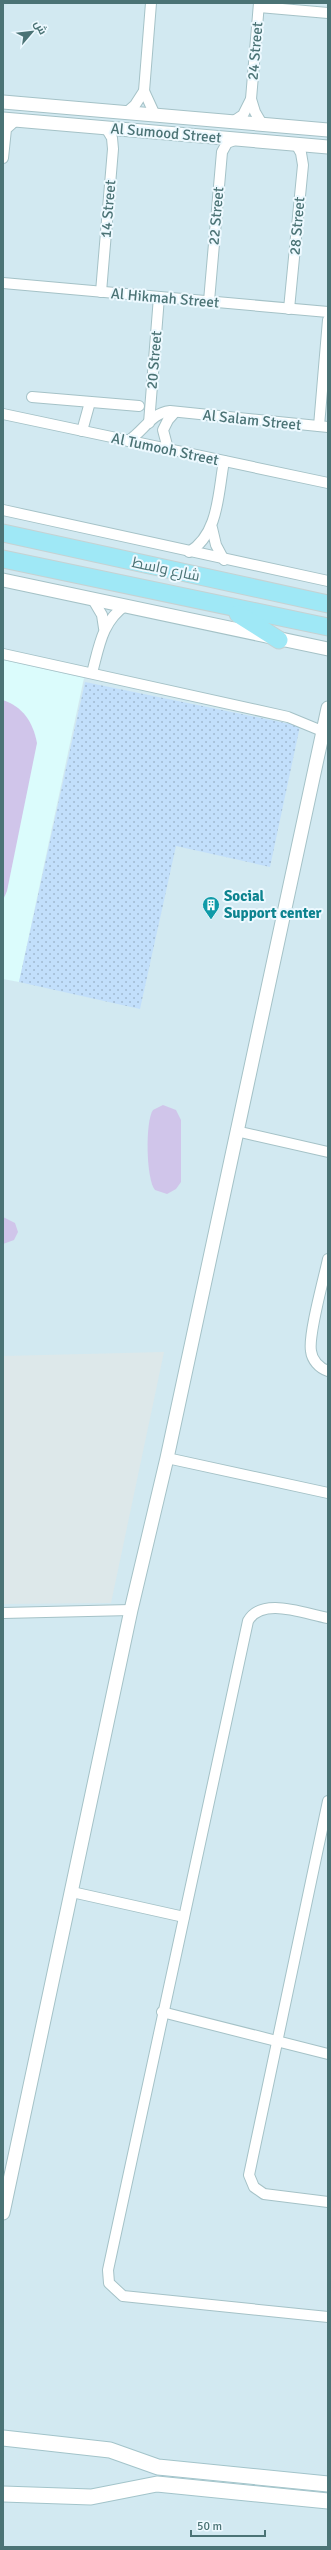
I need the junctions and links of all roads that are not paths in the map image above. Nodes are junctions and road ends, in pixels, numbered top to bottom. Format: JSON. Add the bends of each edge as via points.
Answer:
{"nodes":[{"id":1,"x":151,"y":3,"type":"edge"},
{"id":2,"x":259,"y":5,"type":"edge"},
{"id":3,"x":328,"y":13,"type":"edge"},
{"id":4,"x":144,"y":91,"type":"junction"},
{"id":5,"x":251,"y":99,"type":"junction"},
{"id":6,"x":3,"y":102,"type":"edge"},
{"id":7,"x":127,"y":112,"type":"junction"},
{"id":8,"x":155,"y":115,"type":"junction"},
{"id":9,"x":9,"y":119,"type":"edge"},
{"id":10,"x":234,"y":121,"type":"junction"},
{"id":11,"x":262,"y":124,"type":"junction"},
{"id":12,"x":284,"y":126,"type":"junction"},
{"id":13,"x":106,"y":128,"type":"junction"},
{"id":14,"x":328,"y":130,"type":"edge"},
{"id":15,"x":241,"y":139,"type":"junction"},
{"id":16,"x":296,"y":144,"type":"junction"},
{"id":17,"x":328,"y":147,"type":"edge"},
{"id":18,"x":3,"y":158,"type":"edge"},
{"id":19,"x":3,"y":283,"type":"edge"},
{"id":20,"x":101,"y":292,"type":"junction"},
{"id":21,"x":159,"y":297,"type":"junction"},
{"id":22,"x":209,"y":301,"type":"junction"},
{"id":23,"x":289,"y":309,"type":"junction"},
{"id":24,"x":328,"y":312,"type":"edge"},
{"id":25,"x":328,"y":320,"type":"edge"},
{"id":26,"x":32,"y":396,"type":"dead end"},
{"id":27,"x":90,"y":402,"type":"junction"},
{"id":28,"x":139,"y":406,"type":"dead end"},
{"id":29,"x":175,"y":412,"type":"junction"},
{"id":30,"x":3,"y":414,"type":"edge"},
{"id":31,"x":149,"y":423,"type":"junction"},
{"id":32,"x":323,"y":426,"type":"edge"},
{"id":33,"x":82,"y":431,"type":"junction"},
{"id":34,"x":128,"y":441,"type":"junction"},
{"id":35,"x":168,"y":450,"type":"junction"},
{"id":36,"x":224,"y":461,"type":"junction"},
{"id":37,"x":328,"y":483,"type":"edge"},
{"id":38,"x":3,"y":510,"type":"edge"},
{"id":39,"x":212,"y":528,"type":"junction"},
{"id":40,"x":3,"y":533,"type":"edge"},
{"id":41,"x":189,"y":552,"type":"junction"},
{"id":42,"x":3,"y":559,"type":"edge"},
{"id":43,"x":224,"y":560,"type":"junction"},
{"id":44,"x":3,"y":580,"type":"edge"},
{"id":45,"x":328,"y":581,"type":"edge"},
{"id":46,"x":92,"y":598,"type":"junction"},
{"id":47,"x":328,"y":604,"type":"edge"},
{"id":48,"x":126,"y":605,"type":"junction"},
{"id":49,"x":224,"y":606,"type":"junction"},
{"id":50,"x":104,"y":628,"type":"junction"},
{"id":51,"x":328,"y":628,"type":"edge"},
{"id":52,"x":279,"y":640,"type":"junction"},
{"id":53,"x":326,"y":651,"type":"edge"},
{"id":54,"x":3,"y":654,"type":"edge"},
{"id":55,"x":92,"y":673,"type":"junction"},
{"id":56,"x":328,"y":708,"type":"edge"},
{"id":57,"x":322,"y":731,"type":"junction"},
{"id":58,"x":236,"y":1131,"type":"junction"},
{"id":59,"x":328,"y":1152,"type":"edge"},
{"id":60,"x":328,"y":1259,"type":"edge"},
{"id":61,"x":328,"y":1371,"type":"edge"},
{"id":62,"x":167,"y":1458,"type":"junction"},
{"id":63,"x":328,"y":1493,"type":"edge"},
{"id":64,"x":131,"y":1610,"type":"junction"},
{"id":65,"x":3,"y":1613,"type":"edge"},
{"id":66,"x":328,"y":1618,"type":"edge"},
{"id":67,"x":328,"y":1802,"type":"edge"},
{"id":68,"x":72,"y":1892,"type":"junction"},
{"id":69,"x":184,"y":1917,"type":"junction"},
{"id":70,"x":162,"y":2012,"type":"junction"},
{"id":71,"x":277,"y":2040,"type":"junction"},
{"id":72,"x":328,"y":2054,"type":"edge"},
{"id":73,"x":328,"y":2202,"type":"edge"},
{"id":74,"x":3,"y":2213,"type":"edge"},
{"id":75,"x":328,"y":2317,"type":"edge"},
{"id":76,"x":3,"y":2438,"type":"edge"},
{"id":77,"x":153,"y":2466,"type":"junction"},
{"id":78,"x":150,"y":2484,"type":"junction"},
{"id":79,"x":328,"y":2484,"type":"edge"},
{"id":80,"x":3,"y":2494,"type":"edge"},
{"id":81,"x":328,"y":2501,"type":"edge"}],
"edges":[{"from":1,"to":4,"type":"street"},
{"from":2,"to":3,"type":"street"},
{"from":2,"to":5,"type":"street","name":"24 Street"},
{"from":4,"to":7,"type":"street"},
{"from":4,"to":8,"type":"street"},
{"from":5,"to":10,"type":"street","name":"24 Street","via":[[243,115]]},
{"from":5,"to":11,"type":"street","name":"24 Street"},
{"from":6,"to":7,"type":"street","name":"Al Sumood Street"},
{"from":7,"to":8,"type":"street","name":"Al Sumood Street"},
{"from":8,"to":10,"type":"street","name":"Al Sumood Street"},
{"from":9,"to":13,"type":"street","name":"Al Sumood Street"},
{"from":9,"to":18,"type":"street"},
{"from":10,"to":11,"type":"street","name":"Al Sumood Street"},
{"from":11,"to":12,"type":"street","name":"Al Sumood Street"},
{"from":12,"to":14,"type":"street","name":"Al Sumood Street"},
{"from":12,"to":15,"type":"street","via":[[287,131],[282,135],[263,134]]},
{"from":13,"to":15,"type":"street","name":"Al Sumood Street"},
{"from":13,"to":20,"type":"street","name":"14 Street","via":[[112,138],[113,149]]},
{"from":15,"to":16,"type":"street","name":"Al Sumood Street"},
{"from":15,"to":22,"type":"street","name":"22 Street","via":[[227,143],[222,152]]},
{"from":16,"to":17,"type":"street","name":"Al Sumood Street"},
{"from":16,"to":23,"type":"street","name":"28 Street","via":[[301,152],[303,165]]},
{"from":19,"to":20,"type":"street","name":"Al Hikmah Street"},
{"from":20,"to":21,"type":"street","name":"Al Hikmah Street"},
{"from":21,"to":22,"type":"street","name":"Al Hikmah Street"},
{"from":21,"to":31,"type":"street","name":"20 Street"},
{"from":22,"to":23,"type":"street","name":"Al Hikmah Street"},
{"from":23,"to":24,"type":"street","name":"Al Hikmah Street"},
{"from":25,"to":32,"type":"street"},
{"from":26,"to":27,"type":"street"},
{"from":27,"to":28,"type":"street"},
{"from":27,"to":33,"type":"street"},
{"from":29,"to":31,"type":"street","name":"Al Salam Street","via":[[159,414]]},
{"from":29,"to":32,"type":"street","name":"Al Salam Street"},
{"from":29,"to":35,"type":"street","via":[[162,430]]},
{"from":30,"to":33,"type":"street","name":"Al Tumooh Street"},
{"from":31,"to":34,"type":"street","name":"Al Salam Street"},
{"from":33,"to":34,"type":"street","name":"Al Tumooh Street"},
{"from":34,"to":35,"type":"street","name":"Al Tumooh Street"},
{"from":35,"to":36,"type":"street","name":"Al Tumooh Street"},
{"from":36,"to":37,"type":"street","name":"Al Tumooh Street"},
{"from":36,"to":39,"type":"street"},
{"from":38,"to":41,"type":"street"},
{"from":39,"to":41,"type":"street","via":[[202,542]]},
{"from":39,"to":43,"type":"street","via":[[216,545]]},
{"from":40,"to":47,"type":"highway","name":"شارع واسط"},
{"from":41,"to":43,"type":"street"},
{"from":42,"to":49,"type":"highway","name":"شارع واسط"},
{"from":43,"to":45,"type":"street"},
{"from":44,"to":46,"type":"street"},
{"from":46,"to":48,"type":"street"},
{"from":46,"to":50,"type":"street","via":[[99,609]]},
{"from":48,"to":50,"type":"street"},
{"from":48,"to":52,"type":"street"},
{"from":49,"to":51,"type":"highway","name":"شارع واسط"},
{"from":49,"to":52,"type":"highway"},
{"from":50,"to":55,"type":"street"},
{"from":52,"to":53,"type":"street"},
{"from":54,"to":55,"type":"street"},
{"from":55,"to":57,"type":"street","via":[[294,718]]},
{"from":56,"to":57,"type":"street"},
{"from":57,"to":58,"type":"street"},
{"from":58,"to":59,"type":"street"},
{"from":58,"to":62,"type":"street"},
{"from":60,"to":61,"type":"street","via":[[310,1344],[313,1359]]},
{"from":62,"to":63,"type":"street"},
{"from":62,"to":64,"type":"street"},
{"from":64,"to":65,"type":"street"},
{"from":64,"to":68,"type":"street"},
{"from":66,"to":69,"type":"street","via":[[271,1607],[260,1609],[248,1621]]},
{"from":67,"to":71,"type":"street"},
{"from":68,"to":69,"type":"street"},
{"from":68,"to":74,"type":"street"},
{"from":69,"to":70,"type":"street"},
{"from":70,"to":71,"type":"street"},
{"from":70,"to":75,"type":"street","via":[[108,2270],[110,2283],[123,2296]]},
{"from":71,"to":72,"type":"street"},
{"from":71,"to":73,"type":"street","via":[[249,2169],[250,2181],[264,2194]]},
{"from":76,"to":77,"type":"main road","via":[[110,2450]]},
{"from":77,"to":78,"type":"main road"},
{"from":77,"to":79,"type":"main road"},
{"from":78,"to":80,"type":"main road","via":[[115,2494],[91,2497]]},
{"from":78,"to":81,"type":"main road"}]}
